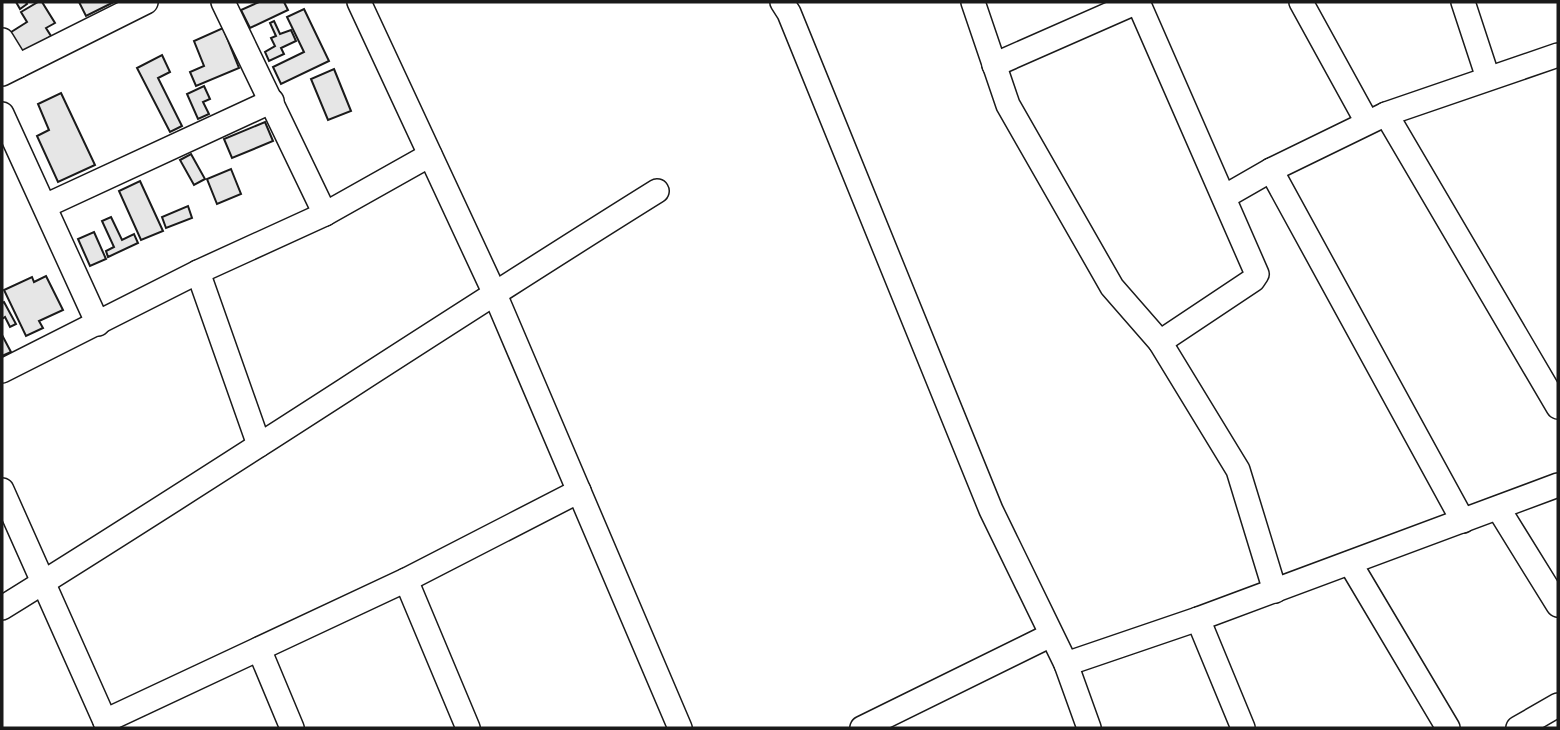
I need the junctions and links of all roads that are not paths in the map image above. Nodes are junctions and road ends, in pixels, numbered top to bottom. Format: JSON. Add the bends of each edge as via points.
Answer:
{"nodes":[{"id":1,"x":146,"y":2,"type":"edge"},
{"id":2,"x":223,"y":2,"type":"edge"},
{"id":3,"x":359,"y":2,"type":"edge"},
{"id":4,"x":782,"y":2,"type":"edge"},
{"id":5,"x":973,"y":2,"type":"edge"},
{"id":6,"x":1137,"y":2,"type":"edge"},
{"id":7,"x":1301,"y":2,"type":"edge"},
{"id":8,"x":1463,"y":2,"type":"edge"},
{"id":9,"x":2,"y":40,"type":"edge"},
{"id":10,"x":1558,"y":55,"type":"edge"},
{"id":11,"x":994,"y":65,"type":"junction"},
{"id":12,"x":10,"y":70,"type":"edge"},
{"id":13,"x":1488,"y":78,"type":"junction"},
{"id":14,"x":272,"y":101,"type":"junction"},
{"id":15,"x":2,"y":114,"type":"edge"},
{"id":16,"x":1377,"y":118,"type":"junction"},
{"id":17,"x":430,"y":155,"type":"junction"},
{"id":18,"x":1271,"y":170,"type":"junction"},
{"id":19,"x":657,"y":191,"type":"dead end"},
{"id":20,"x":1224,"y":197,"type":"junction"},
{"id":21,"x":45,"y":206,"type":"junction"},
{"id":22,"x":325,"y":214,"type":"junction"},
{"id":23,"x":198,"y":272,"type":"junction"},
{"id":24,"x":494,"y":292,"type":"junction"},
{"id":25,"x":98,"y":324,"type":"junction"},
{"id":26,"x":1160,"y":342,"type":"junction"},
{"id":27,"x":2,"y":370,"type":"edge"},
{"id":28,"x":1558,"y":407,"type":"edge"},
{"id":29,"x":259,"y":446,"type":"junction"},
{"id":30,"x":1558,"y":485,"type":"edge"},
{"id":31,"x":2,"y":489,"type":"edge"},
{"id":32,"x":579,"y":491,"type":"junction"},
{"id":33,"x":1498,"y":508,"type":"junction"},
{"id":34,"x":1463,"y":521,"type":"junction"},
{"id":35,"x":1350,"y":563,"type":"junction"},
{"id":36,"x":406,"y":580,"type":"junction"},
{"id":37,"x":44,"y":582,"type":"junction"},
{"id":38,"x":1275,"y":591,"type":"junction"},
{"id":39,"x":1558,"y":605,"type":"edge"},
{"id":40,"x":2,"y":608,"type":"edge"},
{"id":41,"x":1198,"y":619,"type":"junction"},
{"id":42,"x":1051,"y":635,"type":"junction"},
{"id":43,"x":258,"y":649,"type":"junction"},
{"id":44,"x":1066,"y":664,"type":"junction"},
{"id":45,"x":1558,"y":705,"type":"edge"},
{"id":46,"x":107,"y":725,"type":"edge"},
{"id":47,"x":462,"y":726,"type":"edge"},
{"id":48,"x":292,"y":728,"type":"edge"},
{"id":49,"x":680,"y":728,"type":"edge"},
{"id":50,"x":862,"y":728,"type":"edge"},
{"id":51,"x":1089,"y":728,"type":"edge"},
{"id":52,"x":1243,"y":728,"type":"edge"},
{"id":53,"x":1448,"y":728,"type":"edge"},
{"id":54,"x":1518,"y":728,"type":"edge"}],
"edges":[{"from":1,"to":12,"type":"street"},
{"from":2,"to":14,"type":"street"},
{"from":3,"to":17,"type":"street"},
{"from":4,"to":42,"type":"street","via":[[991,510]]},
{"from":5,"to":11,"type":"street"},
{"from":6,"to":11,"type":"street"},
{"from":6,"to":20,"type":"street"},
{"from":7,"to":16,"type":"street"},
{"from":8,"to":13,"type":"street"},
{"from":9,"to":12,"type":"street"},
{"from":10,"to":13,"type":"street"},
{"from":11,"to":26,"type":"street","via":[[1008,105],[1112,287]]},
{"from":13,"to":16,"type":"street"},
{"from":14,"to":21,"type":"street"},
{"from":14,"to":22,"type":"street"},
{"from":15,"to":21,"type":"street"},
{"from":16,"to":18,"type":"street"},
{"from":16,"to":28,"type":"street"},
{"from":17,"to":22,"type":"street"},
{"from":17,"to":24,"type":"street"},
{"from":18,"to":20,"type":"street"},
{"from":18,"to":34,"type":"street"},
{"from":19,"to":24,"type":"street"},
{"from":20,"to":26,"type":"street","via":[[1257,274]]},
{"from":21,"to":25,"type":"street"},
{"from":22,"to":23,"type":"street"},
{"from":23,"to":25,"type":"street"},
{"from":23,"to":29,"type":"street"},
{"from":24,"to":29,"type":"street"},
{"from":24,"to":32,"type":"street"},
{"from":25,"to":27,"type":"street"},
{"from":26,"to":38,"type":"street","via":[[1238,470]]},
{"from":29,"to":37,"type":"street"},
{"from":30,"to":33,"type":"street"},
{"from":31,"to":37,"type":"street"},
{"from":32,"to":36,"type":"street"},
{"from":32,"to":49,"type":"street"},
{"from":33,"to":34,"type":"street"},
{"from":33,"to":39,"type":"street"},
{"from":34,"to":35,"type":"street"},
{"from":35,"to":38,"type":"street"},
{"from":35,"to":53,"type":"street"},
{"from":36,"to":43,"type":"street"},
{"from":36,"to":47,"type":"street"},
{"from":37,"to":40,"type":"street"},
{"from":37,"to":46,"type":"street"},
{"from":38,"to":41,"type":"street"},
{"from":41,"to":44,"type":"street"},
{"from":41,"to":52,"type":"street"},
{"from":42,"to":44,"type":"street"},
{"from":42,"to":50,"type":"street"},
{"from":43,"to":46,"type":"street"},
{"from":43,"to":48,"type":"street"},
{"from":44,"to":51,"type":"street"},
{"from":45,"to":54,"type":"street"}]}
